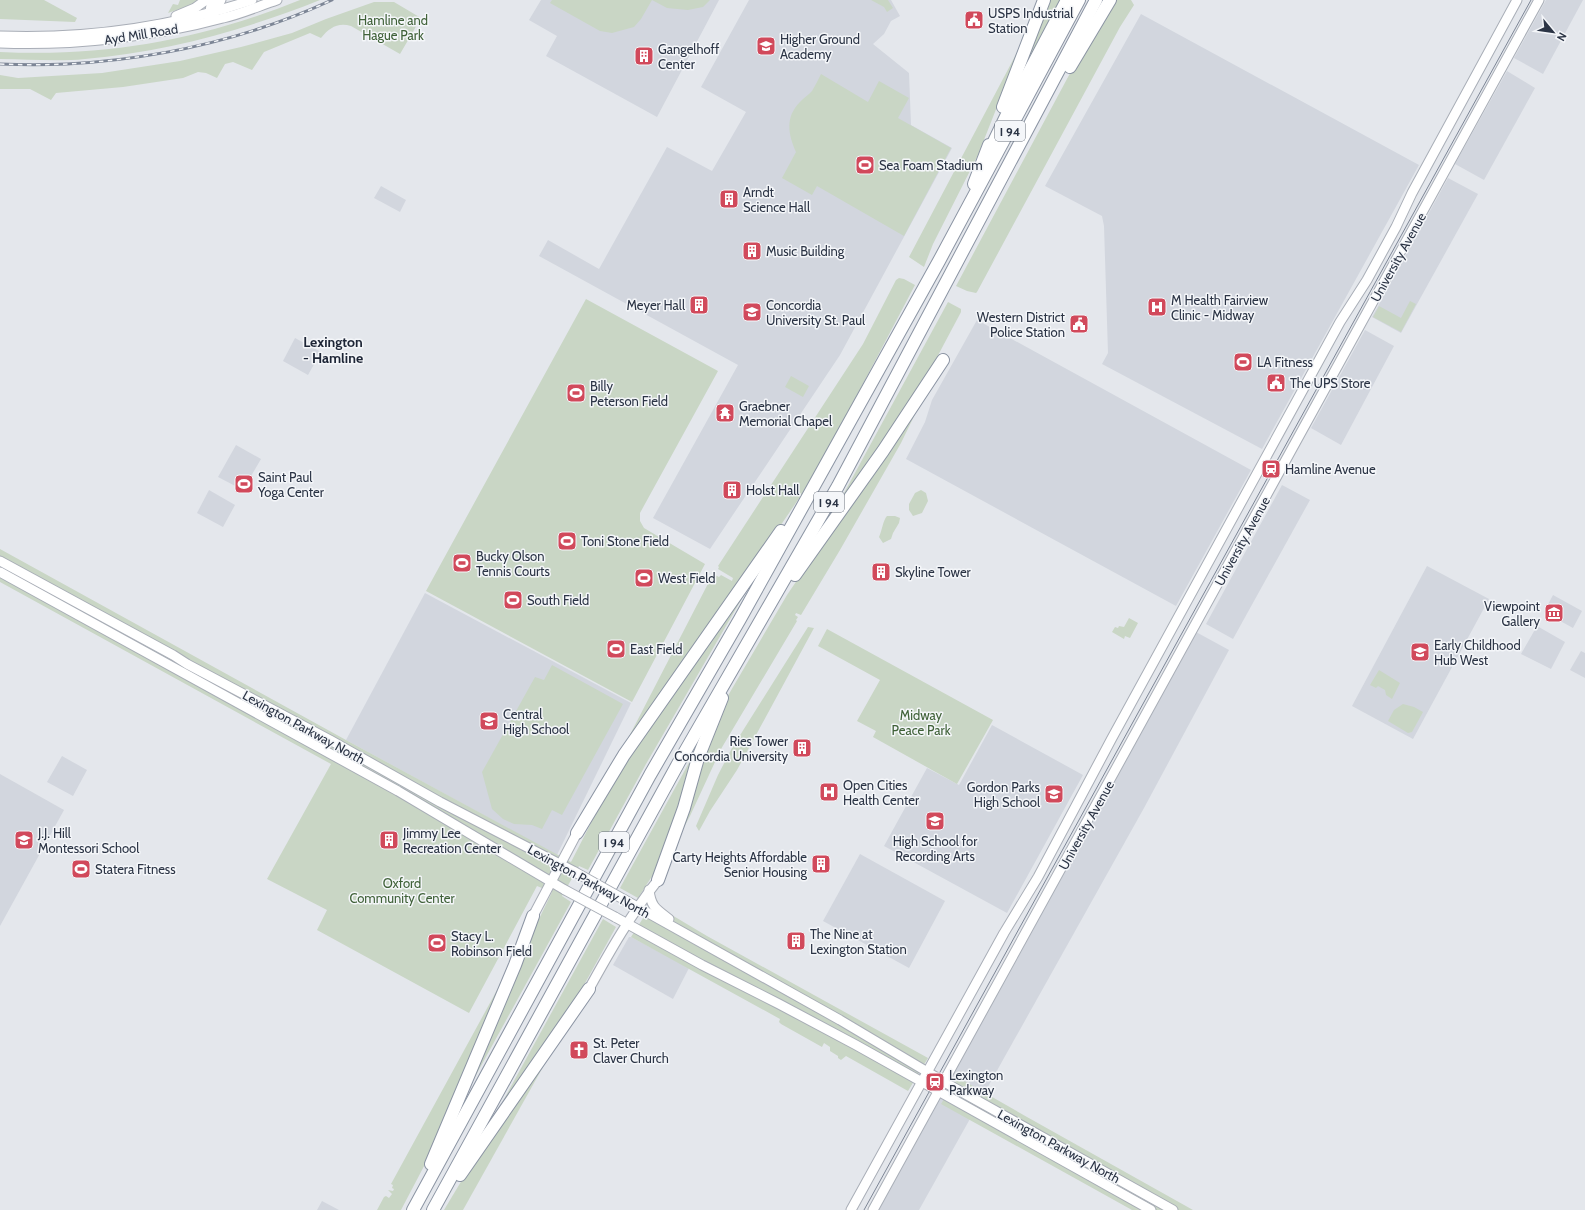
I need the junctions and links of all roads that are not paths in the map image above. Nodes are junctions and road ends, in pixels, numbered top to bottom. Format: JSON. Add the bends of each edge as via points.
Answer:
{"nodes":[{"id":1,"x":206,"y":0,"type":"edge"},
{"id":2,"x":213,"y":0,"type":"edge"},
{"id":3,"x":221,"y":0,"type":"edge"},
{"id":4,"x":252,"y":0,"type":"edge"},
{"id":5,"x":277,"y":0,"type":"edge"},
{"id":6,"x":1044,"y":0,"type":"edge"},
{"id":7,"x":1067,"y":0,"type":"edge"},
{"id":8,"x":1079,"y":0,"type":"edge"},
{"id":9,"x":1096,"y":0,"type":"edge"},
{"id":10,"x":1110,"y":0,"type":"edge"},
{"id":11,"x":1518,"y":0,"type":"edge"},
{"id":12,"x":1539,"y":0,"type":"edge"},
{"id":13,"x":211,"y":16,"type":"junction"},
{"id":14,"x":131,"y":29,"type":"junction"},
{"id":15,"x":0,"y":36,"type":"edge"},
{"id":16,"x":0,"y":43,"type":"edge"},
{"id":17,"x":973,"y":185,"type":"junction"},
{"id":18,"x":975,"y":230,"type":"junction"},
{"id":19,"x":939,"y":261,"type":"junction"},
{"id":20,"x":942,"y":360,"type":"dead end"},
{"id":21,"x":818,"y":481,"type":"junction"},
{"id":22,"x":0,"y":561,"type":"edge"},
{"id":23,"x":0,"y":572,"type":"edge"},
{"id":24,"x":756,"y":628,"type":"junction"},
{"id":25,"x":162,"y":655,"type":"junction"},
{"id":26,"x":733,"y":666,"type":"junction"},
{"id":27,"x":577,"y":833,"type":"joint"},
{"id":28,"x":562,"y":864,"type":"junction"},
{"id":29,"x":658,"y":880,"type":"joint"},
{"id":30,"x":551,"y":882,"type":"junction"},
{"id":31,"x":649,"y":890,"type":"junction"},
{"id":32,"x":637,"y":906,"type":"junction"},
{"id":33,"x":533,"y":916,"type":"joint"},
{"id":34,"x":627,"y":923,"type":"junction"},
{"id":35,"x":693,"y":939,"type":"junction"},
{"id":36,"x":589,"y":989,"type":"joint"},
{"id":37,"x":928,"y":1072,"type":"junction"},
{"id":38,"x":922,"y":1082,"type":"junction"},
{"id":39,"x":945,"y":1082,"type":"junction"},
{"id":40,"x":939,"y":1092,"type":"junction"},
{"id":41,"x":414,"y":1208,"type":"edge"},
{"id":42,"x":434,"y":1210,"type":"edge"},
{"id":43,"x":851,"y":1210,"type":"edge"},
{"id":44,"x":873,"y":1210,"type":"edge"},
{"id":45,"x":1151,"y":1210,"type":"edge"},
{"id":46,"x":1174,"y":1210,"type":"edge"}],
"edges":[{"from":1,"to":14,"type":"main road","via":[[185,13]]},
{"from":2,"to":13,"type":"main road"},
{"from":3,"to":13,"type":"main road"},
{"from":4,"to":13,"type":"main road","name":"Ayd Mill Road"},
{"from":5,"to":13,"type":"main road","name":"Ayd Mill Road","via":[[234,15]]},
{"from":6,"to":17,"type":"highway"},
{"from":7,"to":17,"type":"highway"},
{"from":8,"to":19,"type":"highway","number":"I 94"},
{"from":9,"to":18,"type":"highway","number":"I 94"},
{"from":10,"to":18,"type":"highway"},
{"from":11,"to":37,"type":"main road","name":"University Avenue","via":[[1370,273],[1333,335],[1115,732],[1038,877],[1004,933]]},
{"from":12,"to":39,"type":"main road","name":"University Avenue"},
{"from":13,"to":14,"type":"main road","name":"Ayd Mill Road"},
{"from":13,"to":16,"type":"main road","name":"Ayd Mill Road","via":[[183,28],[99,40]]},
{"from":14,"to":15,"type":"main road","name":"Ayd Mill Road","via":[[27,37]]},
{"from":17,"to":19,"type":"highway"},
{"from":18,"to":24,"type":"highway","number":"I 94","via":[[838,486]]},
{"from":19,"to":21,"type":"highway","number":"I 94"},
{"from":20,"to":24,"type":"highway","via":[[883,451]]},
{"from":21,"to":27,"type":"highway","via":[[624,755]]},
{"from":21,"to":41,"type":"highway","number":"I 94","via":[[647,782]]},
{"from":22,"to":25,"type":"main road","name":"Lexington Parkway North"},
{"from":23,"to":25,"type":"main road","name":"Lexington Parkway North"},
{"from":24,"to":26,"type":"highway","number":"I 94"},
{"from":25,"to":28,"type":"main road","name":"Lexington Parkway North","via":[[330,740],[440,802]]},
{"from":25,"to":30,"type":"main road","name":"Lexington Parkway North","via":[[431,809]]},
{"from":26,"to":29,"type":"highway","via":[[698,758],[684,808]]},
{"from":26,"to":42,"type":"highway","number":"I 94"},
{"from":27,"to":28,"type":"main road"},
{"from":28,"to":30,"type":"main road"},
{"from":28,"to":32,"type":"main road","name":"Lexington Parkway North","bridge":true},
{"from":29,"to":31,"type":"main road"},
{"from":30,"to":33,"type":"main road"},
{"from":30,"to":34,"type":"main road","name":"Lexington Parkway North","bridge":true},
{"from":31,"to":32,"type":"main road"},
{"from":31,"to":35,"type":"main road","via":[[654,907]]},
{"from":32,"to":34,"type":"main road"},
{"from":32,"to":35,"type":"main road","name":"Lexington Parkway North"},
{"from":33,"to":41,"type":"highway"},
{"from":34,"to":36,"type":"main road"},
{"from":34,"to":38,"type":"main road","name":"Lexington Parkway North"},
{"from":35,"to":37,"type":"main road","name":"Lexington Parkway North"},
{"from":36,"to":42,"type":"highway"},
{"from":37,"to":38,"type":"main road","name":"University Avenue"},
{"from":37,"to":39,"type":"main road","name":"Lexington Parkway North"},
{"from":38,"to":40,"type":"main road","name":"Lexington Parkway North"},
{"from":38,"to":43,"type":"main road","name":"University Avenue"},
{"from":39,"to":40,"type":"main road","name":"University Avenue"},
{"from":39,"to":46,"type":"main road","name":"Lexington Parkway North"},
{"from":40,"to":44,"type":"main road","name":"University Avenue"},
{"from":40,"to":45,"type":"main road","name":"Lexington Parkway North"}]}
